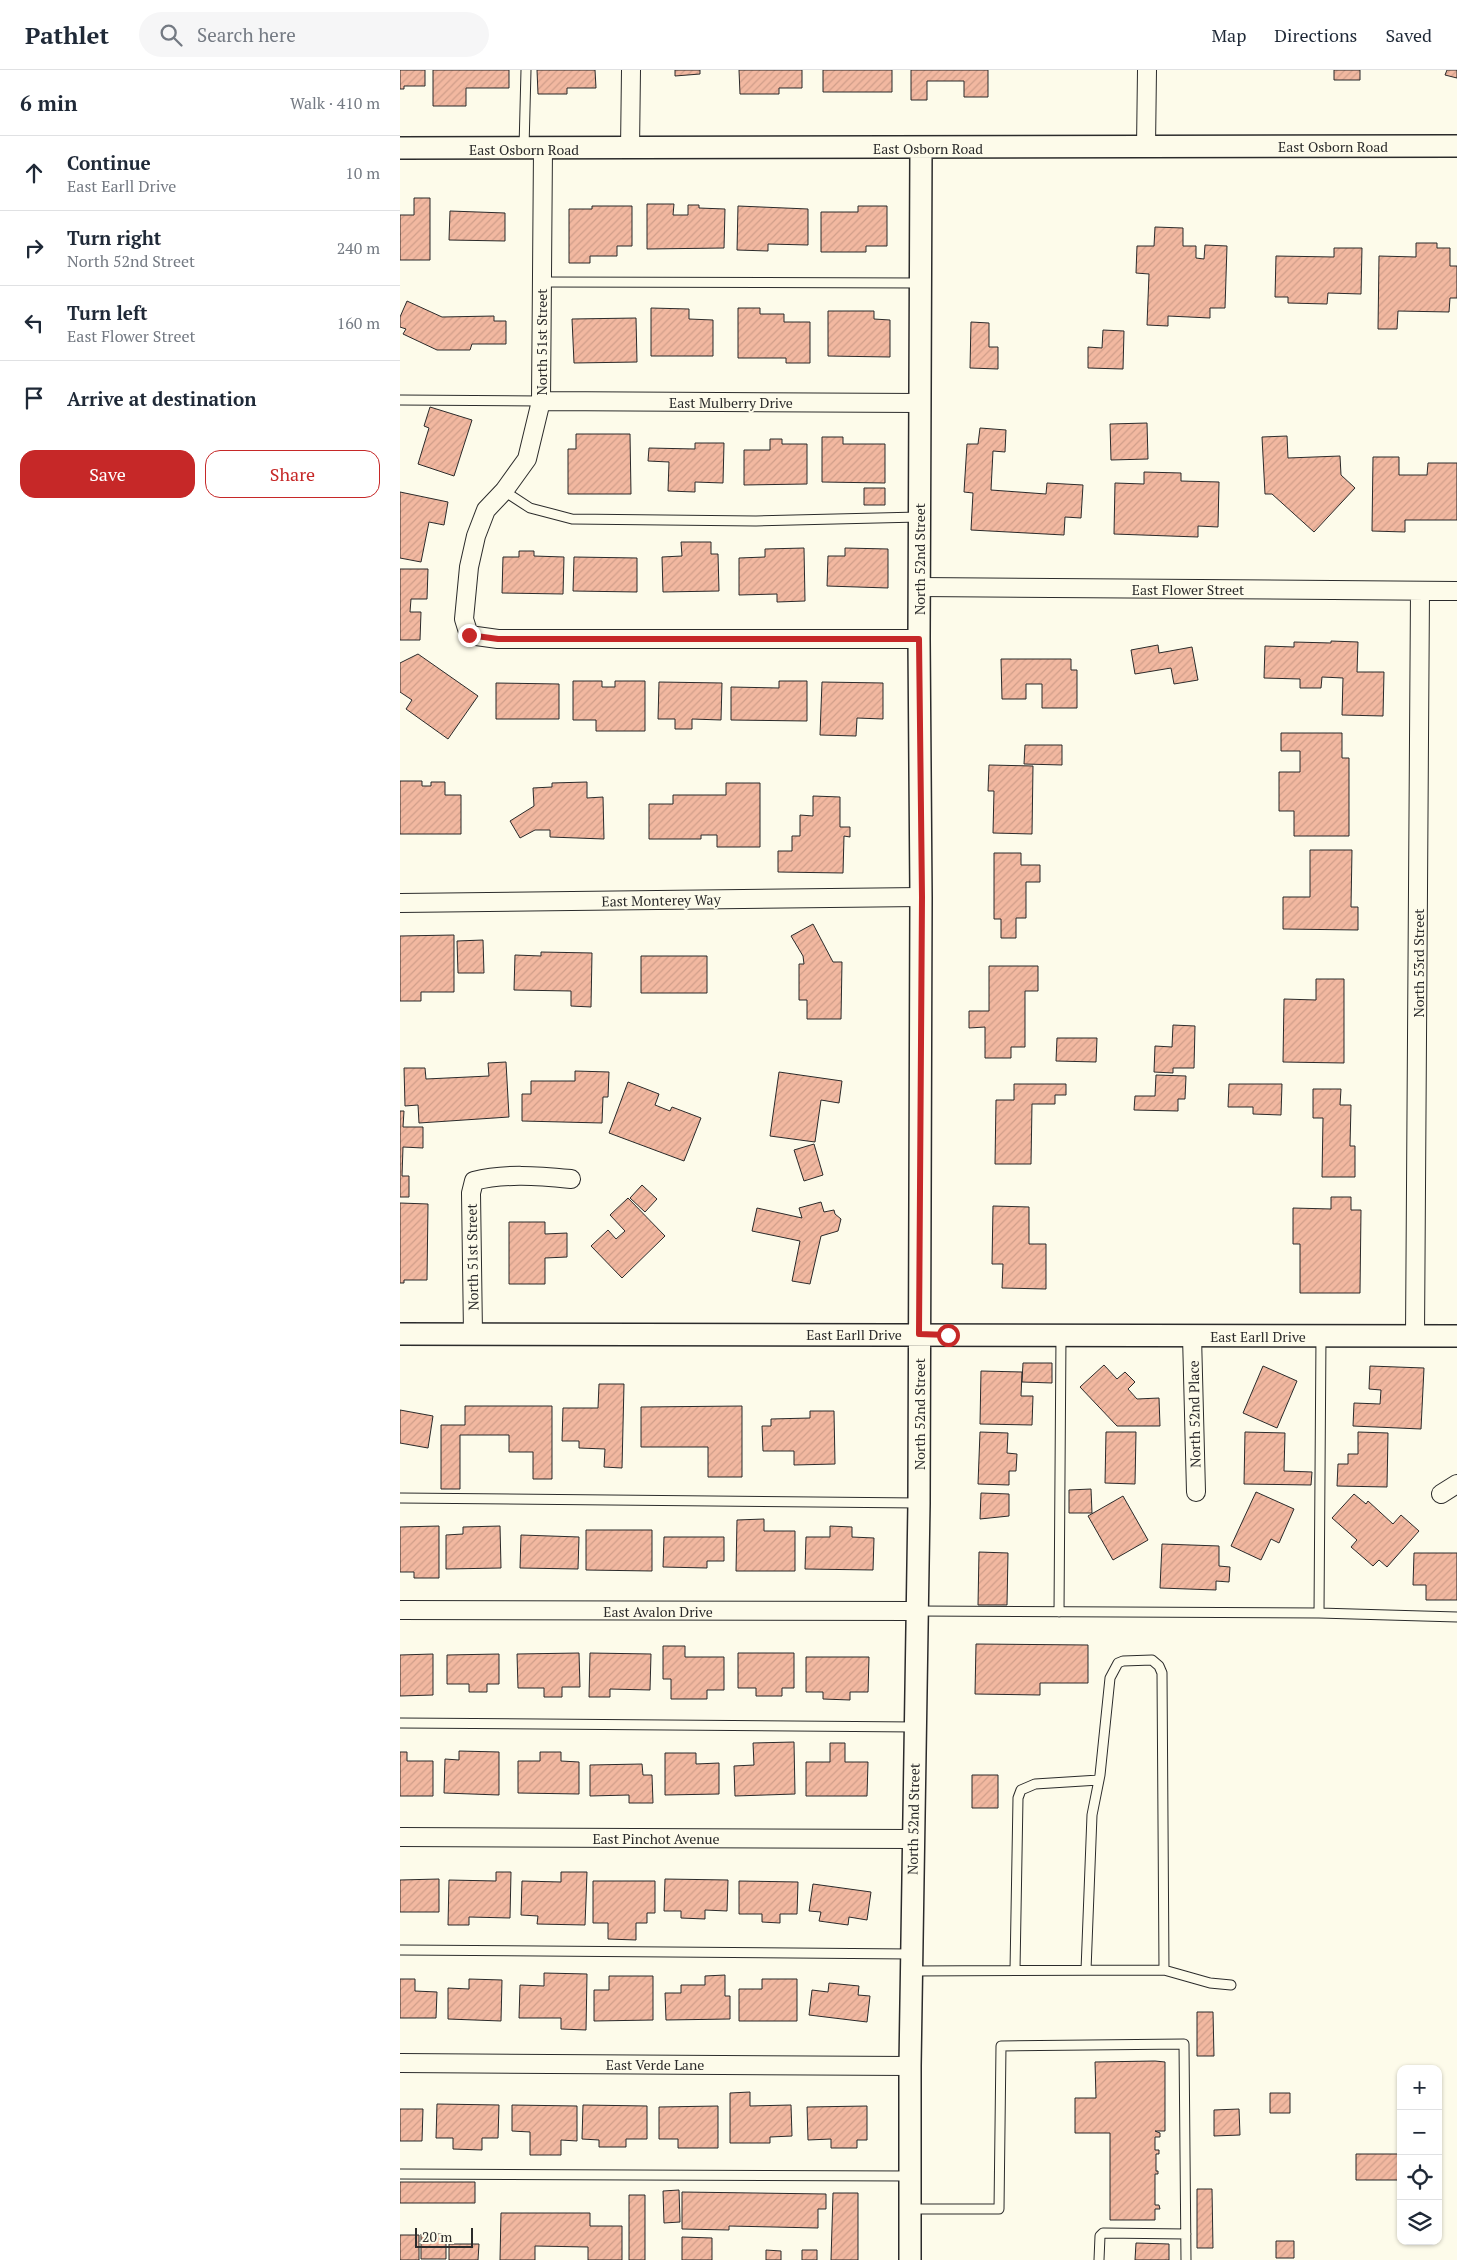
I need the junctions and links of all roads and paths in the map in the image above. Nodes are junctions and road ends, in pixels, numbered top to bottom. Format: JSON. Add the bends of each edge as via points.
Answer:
{"nodes":[{"id":1,"x":526,"y":70,"type":"edge"},
{"id":2,"x":630,"y":70,"type":"edge"},
{"id":3,"x":1146,"y":70,"type":"edge"},
{"id":4,"x":1146,"y":146,"type":"junction"},
{"id":5,"x":1457,"y":146,"type":"edge"},
{"id":6,"x":400,"y":148,"type":"edge"},
{"id":7,"x":921,"y":148,"type":"junction"},
{"id":8,"x":534,"y":149,"type":"junction"},
{"id":9,"x":630,"y":149,"type":"junction"},
{"id":10,"x":541,"y":282,"type":"junction"},
{"id":11,"x":920,"y":282,"type":"junction"},
{"id":12,"x":400,"y":400,"type":"edge"},
{"id":13,"x":542,"y":401,"type":"junction"},
{"id":14,"x":920,"y":403,"type":"junction"},
{"id":15,"x":504,"y":491,"type":"junction"},
{"id":16,"x":919,"y":517,"type":"junction"},
{"id":17,"x":919,"y":587,"type":"junction"},
{"id":18,"x":1420,"y":591,"type":"junction"},
{"id":19,"x":1457,"y":591,"type":"edge"},
{"id":20,"x":919,"y":639,"type":"junction"},
{"id":21,"x":922,"y":897,"type":"junction"},
{"id":22,"x":400,"y":903,"type":"edge"},
{"id":23,"x":571,"y":1179,"type":"dead end"},
{"id":24,"x":400,"y":1334,"type":"edge"},
{"id":25,"x":473,"y":1334,"type":"junction"},
{"id":26,"x":919,"y":1334,"type":"junction"},
{"id":27,"x":1061,"y":1336,"type":"junction"},
{"id":28,"x":1192,"y":1336,"type":"junction"},
{"id":29,"x":1321,"y":1336,"type":"junction"},
{"id":30,"x":1415,"y":1336,"type":"junction"},
{"id":31,"x":1457,"y":1336,"type":"edge"},
{"id":32,"x":1457,"y":1484,"type":"edge"},
{"id":33,"x":1196,"y":1492,"type":"dead end"},
{"id":34,"x":1441,"y":1494,"type":"dead end"},
{"id":35,"x":400,"y":1498,"type":"edge"},
{"id":36,"x":919,"y":1503,"type":"junction"},
{"id":37,"x":400,"y":1610,"type":"edge"},
{"id":38,"x":916,"y":1612,"type":"junction"},
{"id":39,"x":1059,"y":1612,"type":"junction"},
{"id":40,"x":1319,"y":1613,"type":"junction"},
{"id":41,"x":1457,"y":1617,"type":"edge"},
{"id":42,"x":400,"y":1723,"type":"edge"},
{"id":43,"x":915,"y":1727,"type":"junction"},
{"id":44,"x":1099,"y":1780,"type":"junction"},
{"id":45,"x":400,"y":1837,"type":"edge"},
{"id":46,"x":912,"y":1839,"type":"junction"},
{"id":47,"x":400,"y":1950,"type":"edge"},
{"id":48,"x":911,"y":1962,"type":"junction"},
{"id":49,"x":1014,"y":1970,"type":"junction"},
{"id":50,"x":1086,"y":1970,"type":"junction"},
{"id":51,"x":1164,"y":1970,"type":"junction"},
{"id":52,"x":1231,"y":1985,"type":"dead end"},
{"id":53,"x":400,"y":2063,"type":"edge"},
{"id":54,"x":910,"y":2066,"type":"junction"},
{"id":55,"x":400,"y":2174,"type":"edge"},
{"id":56,"x":910,"y":2176,"type":"junction"},
{"id":57,"x":910,"y":2209,"type":"junction"},
{"id":58,"x":1186,"y":2234,"type":"junction"},
{"id":59,"x":910,"y":2260,"type":"edge"},
{"id":60,"x":1099,"y":2260,"type":"edge"},
{"id":61,"x":1186,"y":2260,"type":"edge"}],
"edges":[{"from":1,"to":8,"type":"lane"},
{"from":2,"to":9,"type":"street"},
{"from":3,"to":4,"type":"street"},
{"from":4,"to":5,"type":"street","name":"East Osborn Road"},
{"from":4,"to":7,"type":"street","name":"East Osborn Road"},
{"from":6,"to":8,"type":"street","name":"East Osborn Road"},
{"from":7,"to":9,"type":"street","name":"East Osborn Road"},
{"from":7,"to":11,"type":"street","name":"North 52nd Street"},
{"from":8,"to":9,"type":"street","name":"East Osborn Road"},
{"from":8,"to":10,"type":"street","name":"North 51st Street"},
{"from":10,"to":11,"type":"lane"},
{"from":10,"to":13,"type":"street","name":"North 51st Street"},
{"from":11,"to":14,"type":"street","name":"North 52nd Street"},
{"from":12,"to":13,"type":"lane"},
{"from":13,"to":14,"type":"street","name":"East Mulberry Drive"},
{"from":13,"to":15,"type":"street","name":"North 51st Street","via":[[527,459]]},
{"from":14,"to":16,"type":"street","name":"North 52nd Street"},
{"from":15,"to":16,"type":"lane","via":[[530,508],[572,519],[756,521]]},
{"from":15,"to":20,"type":"street","name":"North 51st Street","via":[[486,510],[476,536],[464,619],[469,635],[498,639]]},
{"from":16,"to":17,"type":"street","name":"North 52nd Street"},
{"from":17,"to":18,"type":"street","name":"East Flower Street"},
{"from":17,"to":20,"type":"street","name":"North 52nd Street"},
{"from":18,"to":19,"type":"street","name":"East Flower Street"},
{"from":18,"to":30,"type":"street","name":"North 53rd Street"},
{"from":20,"to":21,"type":"street","name":"North 52nd Street"},
{"from":21,"to":22,"type":"street","name":"East Monterey Way"},
{"from":21,"to":26,"type":"street","name":"North 52nd Street"},
{"from":23,"to":25,"type":"street","name":"North 51st Street","via":[[540,1176],[474,1181],[471,1193]]},
{"from":24,"to":25,"type":"street","name":"East Earll Drive"},
{"from":25,"to":26,"type":"street","name":"East Earll Drive"},
{"from":26,"to":27,"type":"street","name":"East Earll Drive"},
{"from":26,"to":36,"type":"street","name":"North 52nd Street"},
{"from":27,"to":28,"type":"street","name":"East Earll Drive"},
{"from":27,"to":39,"type":"lane"},
{"from":28,"to":29,"type":"street","name":"East Earll Drive"},
{"from":28,"to":33,"type":"street","name":"North 52nd Place"},
{"from":29,"to":30,"type":"street","name":"East Earll Drive"},
{"from":29,"to":40,"type":"lane"},
{"from":30,"to":31,"type":"street","name":"East Earll Drive"},
{"from":32,"to":34,"type":"street"},
{"from":35,"to":36,"type":"lane"},
{"from":36,"to":38,"type":"street","name":"North 52nd Street"},
{"from":37,"to":38,"type":"street","name":"East Avalon Drive"},
{"from":38,"to":39,"type":"lane"},
{"from":38,"to":43,"type":"street","name":"North 52nd Street"},
{"from":39,"to":40,"type":"lane"},
{"from":40,"to":41,"type":"lane"},
{"from":42,"to":43,"type":"lane"},
{"from":43,"to":46,"type":"street","name":"North 52nd Street"},
{"from":44,"to":49,"type":"lane","via":[[1035,1784],[1021,1790],[1018,1798]]},
{"from":44,"to":50,"type":"lane","via":[[1092,1815]]},
{"from":44,"to":51,"type":"lane","via":[[1110,1678],[1118,1663],[1152,1660],[1160,1666],[1162,1673]]},
{"from":45,"to":46,"type":"street","name":"East Pinchot Avenue"},
{"from":46,"to":48,"type":"street","name":"North 52nd Street"},
{"from":47,"to":48,"type":"lane"},
{"from":48,"to":49,"type":"lane"},
{"from":48,"to":54,"type":"street","name":"North 52nd Street"},
{"from":49,"to":50,"type":"lane"},
{"from":50,"to":51,"type":"lane"},
{"from":51,"to":52,"type":"lane","via":[[1210,1983]]},
{"from":53,"to":54,"type":"street","name":"East Verde Lane"},
{"from":54,"to":56,"type":"street","name":"North 52nd Street"},
{"from":55,"to":56,"type":"lane"},
{"from":56,"to":57,"type":"street","name":"North 52nd Street"},
{"from":57,"to":58,"type":"lane","via":[[999,2209],[1001,2046],[1184,2044]]},
{"from":57,"to":59,"type":"street","name":"North 52nd Street"},
{"from":58,"to":60,"type":"lane","via":[[1103,2233],[1100,2236]]},
{"from":58,"to":61,"type":"lane"}]}
